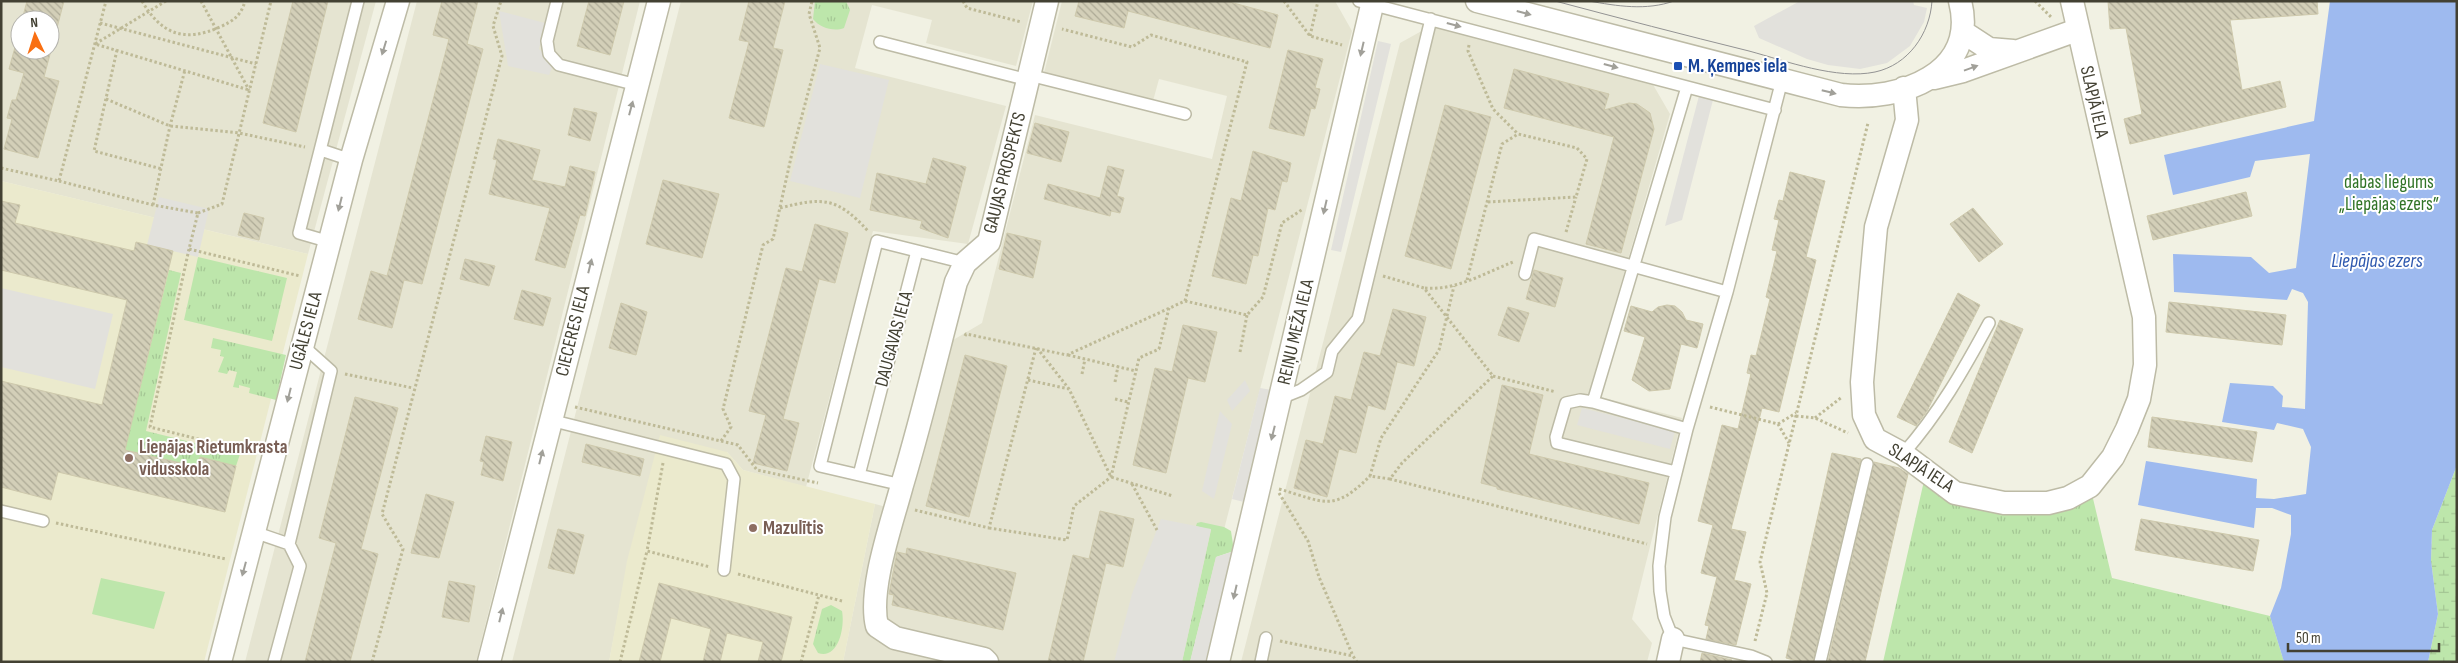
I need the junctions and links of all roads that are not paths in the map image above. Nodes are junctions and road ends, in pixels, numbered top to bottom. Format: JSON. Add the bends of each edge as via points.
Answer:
{"nodes":[{"id":1,"x":358,"y":1,"type":"edge"},
{"id":2,"x":398,"y":1,"type":"edge"},
{"id":3,"x":557,"y":1,"type":"edge"},
{"id":4,"x":659,"y":1,"type":"edge"},
{"id":5,"x":1047,"y":1,"type":"edge"},
{"id":6,"x":1477,"y":1,"type":"edge"},
{"id":7,"x":1960,"y":1,"type":"edge"},
{"id":8,"x":2072,"y":1,"type":"edge"},
{"id":9,"x":1368,"y":2,"type":"edge"},
{"id":10,"x":1431,"y":18,"type":"junction"},
{"id":11,"x":2077,"y":30,"type":"junction"},
{"id":12,"x":1963,"y":32,"type":"junction"},
{"id":13,"x":880,"y":42,"type":"dead end"},
{"id":14,"x":2016,"y":51,"type":"junction"},
{"id":15,"x":1028,"y":77,"type":"junction"},
{"id":16,"x":1782,"y":80,"type":"junction"},
{"id":17,"x":1914,"y":84,"type":"junction"},
{"id":18,"x":637,"y":85,"type":"junction"},
{"id":19,"x":1687,"y":87,"type":"junction"},
{"id":20,"x":1775,"y":110,"type":"junction"},
{"id":21,"x":1185,"y":114,"type":"dead end"},
{"id":22,"x":321,"y":150,"type":"junction"},
{"id":23,"x":351,"y":160,"type":"junction"},
{"id":24,"x":330,"y":242,"type":"junction"},
{"id":25,"x":917,"y":252,"type":"junction"},
{"id":26,"x":965,"y":263,"type":"junction"},
{"id":27,"x":1634,"y":267,"type":"junction"},
{"id":28,"x":1525,"y":274,"type":"dead end"},
{"id":29,"x":1727,"y":292,"type":"junction"},
{"id":30,"x":1989,"y":323,"type":"dead end"},
{"id":31,"x":302,"y":345,"type":"junction"},
{"id":32,"x":1281,"y":398,"type":"junction"},
{"id":33,"x":1593,"y":402,"type":"junction"},
{"id":34,"x":550,"y":420,"type":"junction"},
{"id":35,"x":1687,"y":429,"type":"junction"},
{"id":36,"x":1904,"y":454,"type":"junction"},
{"id":37,"x":1867,"y":464,"type":"dead end"},
{"id":38,"x":1676,"y":472,"type":"junction"},
{"id":39,"x":859,"y":474,"type":"junction"},
{"id":40,"x":900,"y":493,"type":"junction"},
{"id":41,"x":1,"y":511,"type":"edge"},
{"id":42,"x":43,"y":521,"type":"road end"},
{"id":43,"x":254,"y":532,"type":"junction"},
{"id":44,"x":289,"y":544,"type":"junction"},
{"id":45,"x":724,"y":570,"type":"dead end"},
{"id":46,"x":1266,"y":638,"type":"road end"},
{"id":47,"x":1673,"y":639,"type":"junction"},
{"id":48,"x":1767,"y":661,"type":"edge"},
{"id":49,"x":220,"y":662,"type":"edge"},
{"id":50,"x":274,"y":662,"type":"edge"},
{"id":51,"x":489,"y":662,"type":"edge"},
{"id":52,"x":987,"y":662,"type":"edge"},
{"id":53,"x":1218,"y":662,"type":"edge"},
{"id":54,"x":1261,"y":662,"type":"edge"},
{"id":55,"x":1668,"y":662,"type":"edge"},
{"id":56,"x":1820,"y":662,"type":"edge"}],
"edges":[{"from":1,"to":22,"type":"lane"},
{"from":2,"to":23,"type":"street","name":"UGĀLES IELA","one_way":true},
{"from":3,"to":18,"type":"lane","via":[[547,41],[549,54],[559,65]]},
{"from":4,"to":18,"type":"street","name":"CIECERES IELA"},
{"from":5,"to":15,"type":"street","name":"GAUJAS PROSPEKTS","via":[[1049,32]]},
{"from":6,"to":16,"type":"street","one_way":true},
{"from":7,"to":12,"type":"street"},
{"from":8,"to":11,"type":"street","name":"SLAPJĀ IELA"},
{"from":9,"to":10,"type":"lane"},
{"from":9,"to":32,"type":"street","name":"REIŅU MEŽA IELA","one_way":true},
{"from":10,"to":19,"type":"lane","one_way":true},
{"from":10,"to":32,"type":"lane","via":[[1358,320],[1332,351],[1327,372],[1301,390]]},
{"from":11,"to":14,"type":"street"},
{"from":11,"to":36,"type":"street","name":"SLAPJĀ IELA","via":[[2144,317],[2145,365],[2139,399],[2113,457],[2090,486],[2068,498],[2048,503],[2004,503],[1955,493]]},
{"from":12,"to":14,"type":"street","via":[[1989,49]]},
{"from":12,"to":17,"type":"street","via":[[1958,50],[1948,66]]},
{"from":13,"to":15,"type":"lane"},
{"from":17,"to":14,"type":"street","one_way":true,"via":[[1963,71]]},
{"from":15,"to":21,"type":"lane"},
{"from":15,"to":26,"type":"street","name":"GAUJAS PROSPEKTS","via":[[989,242]]},
{"from":16,"to":17,"type":"street","one_way":true,"via":[[1853,96],[1881,95]]},
{"from":16,"to":20,"type":"lane"},
{"from":17,"to":36,"type":"street","name":"SLAPJĀ IELA","via":[[1894,171],[1876,227],[1862,382],[1864,415],[1875,439]]},
{"from":34,"to":18,"type":"street","name":"CIECERES IELA","one_way":true},
{"from":19,"to":20,"type":"lane"},
{"from":19,"to":27,"type":"lane"},
{"from":20,"to":29,"type":"lane"},
{"from":22,"to":23,"type":"lane"},
{"from":22,"to":24,"type":"lane","via":[[299,233]]},
{"from":23,"to":24,"type":"street","name":"UGĀLES IELA","one_way":true},
{"from":24,"to":31,"type":"street","name":"UGĀLES IELA"},
{"from":25,"to":26,"type":"lane"},
{"from":25,"to":39,"type":"lane","name":"DAUGAVAS IELA"},
{"from":25,"to":39,"type":"lane","via":[[877,241],[820,466]]},
{"from":26,"to":40,"type":"street","via":[[956,282]]},
{"from":27,"to":28,"type":"lane","via":[[1534,239]]},
{"from":27,"to":29,"type":"lane"},
{"from":27,"to":33,"type":"lane"},
{"from":29,"to":35,"type":"lane"},
{"from":30,"to":36,"type":"lane","via":[[1953,389],[1926,429]]},
{"from":31,"to":43,"type":"street","name":"UGĀLES IELA","one_way":true},
{"from":31,"to":44,"type":"lane","via":[[331,371]]},
{"from":32,"to":53,"type":"street","name":"REIŅU MEŽA IELA","one_way":true},
{"from":33,"to":35,"type":"lane"},
{"from":33,"to":38,"type":"lane","via":[[1566,403],[1556,437],[1558,443]]},
{"from":34,"to":45,"type":"lane","via":[[726,464],[734,479]]},
{"from":51,"to":34,"type":"street","name":"CIECERES IELA","one_way":true},
{"from":35,"to":38,"type":"lane"},
{"from":37,"to":56,"type":"lane"},
{"from":38,"to":47,"type":"lane","via":[[1660,547],[1660,591],[1664,616]]},
{"from":39,"to":40,"type":"lane"},
{"from":40,"to":52,"type":"street","via":[[875,592],[877,626],[895,638]]},
{"from":41,"to":42,"type":"lane"},
{"from":43,"to":44,"type":"lane"},
{"from":43,"to":49,"type":"street","name":"UGĀLES IELA","one_way":true},
{"from":44,"to":50,"type":"lane","via":[[300,566]]},
{"from":46,"to":54,"type":"lane"},
{"from":47,"to":48,"type":"lane"},
{"from":47,"to":55,"type":"street"}]}
